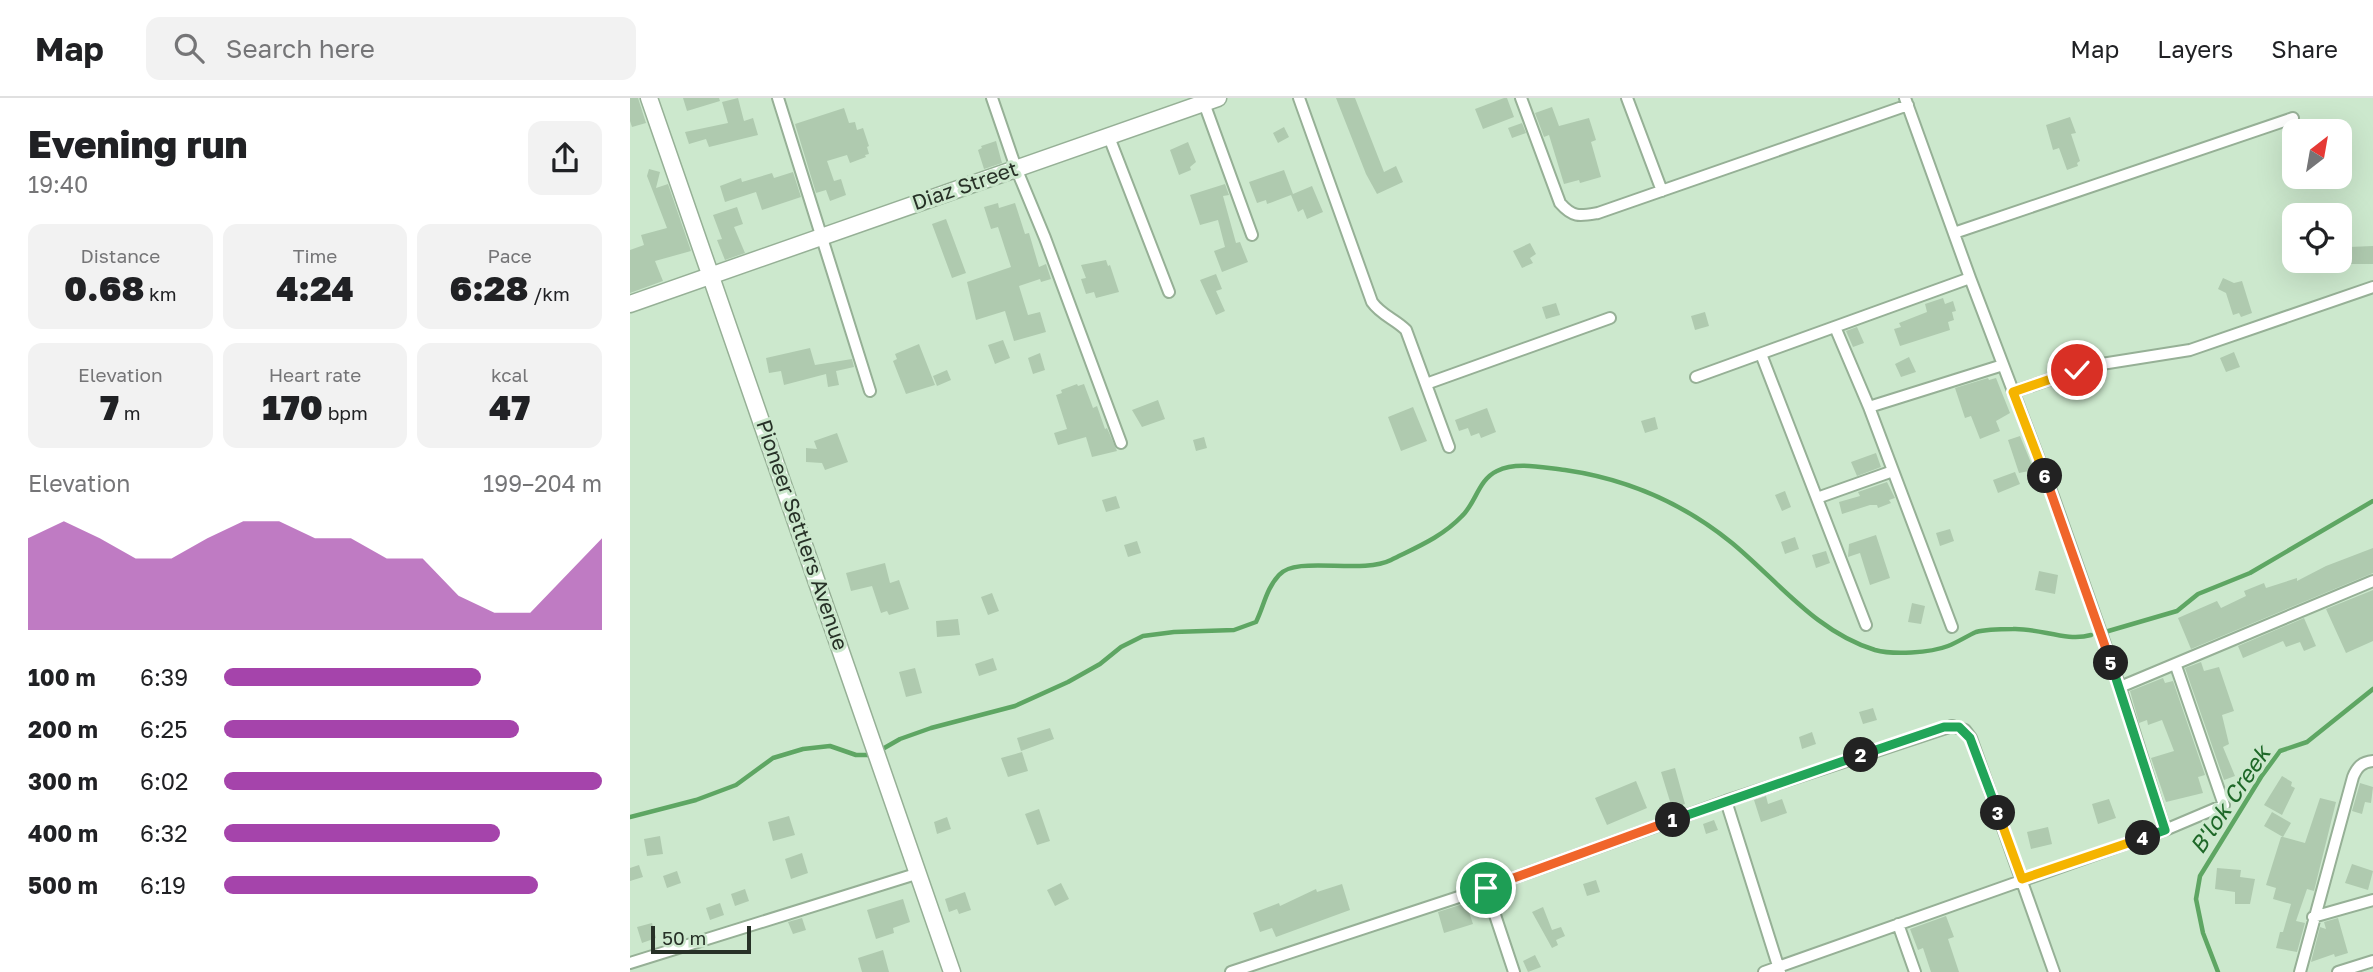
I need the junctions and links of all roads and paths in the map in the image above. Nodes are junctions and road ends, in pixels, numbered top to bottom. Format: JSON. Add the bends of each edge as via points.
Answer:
{"nodes":[{"id":1,"x":649,"y":98,"type":"edge"},
{"id":2,"x":778,"y":98,"type":"edge"},
{"id":3,"x":992,"y":98,"type":"edge"},
{"id":4,"x":1299,"y":98,"type":"edge"},
{"id":5,"x":1521,"y":98,"type":"edge"},
{"id":6,"x":1627,"y":98,"type":"edge"},
{"id":7,"x":1211,"y":101,"type":"edge"},
{"id":8,"x":1906,"y":102,"type":"edge"},
{"id":9,"x":2293,"y":118,"type":"dead end"},
{"id":10,"x":1109,"y":137,"type":"junction"},
{"id":11,"x":1016,"y":168,"type":"junction"},
{"id":12,"x":1662,"y":191,"type":"junction"},
{"id":13,"x":1954,"y":233,"type":"junction"},
{"id":14,"x":1252,"y":235,"type":"dead end"},
{"id":15,"x":821,"y":237,"type":"junction"},
{"id":16,"x":712,"y":275,"type":"junction"},
{"id":17,"x":1970,"y":278,"type":"junction"},
{"id":18,"x":2373,"y":286,"type":"edge"},
{"id":19,"x":1169,"y":292,"type":"dead end"},
{"id":20,"x":630,"y":304,"type":"edge"},
{"id":21,"x":1609,"y":318,"type":"dead end"},
{"id":22,"x":1835,"y":327,"type":"junction"},
{"id":23,"x":1761,"y":354,"type":"junction"},
{"id":24,"x":2003,"y":365,"type":"junction"},
{"id":25,"x":1696,"y":377,"type":"dead end"},
{"id":26,"x":1426,"y":384,"type":"junction"},
{"id":27,"x":870,"y":391,"type":"dead end"},
{"id":28,"x":2013,"y":392,"type":"junction"},
{"id":29,"x":1869,"y":407,"type":"junction"},
{"id":30,"x":1121,"y":443,"type":"dead end"},
{"id":31,"x":1449,"y":447,"type":"dead end"},
{"id":32,"x":1893,"y":471,"type":"junction"},
{"id":33,"x":1817,"y":498,"type":"junction"},
{"id":34,"x":2373,"y":581,"type":"edge"},
{"id":35,"x":1866,"y":625,"type":"dead end"},
{"id":36,"x":1952,"y":627,"type":"dead end"},
{"id":37,"x":2176,"y":666,"type":"junction"},
{"id":38,"x":2120,"y":687,"type":"junction"},
{"id":39,"x":2373,"y":761,"type":"edge"},
{"id":40,"x":1726,"y":801,"type":"junction"},
{"id":41,"x":2165,"y":830,"type":"junction"},
{"id":42,"x":919,"y":873,"type":"junction"},
{"id":43,"x":2022,"y":879,"type":"junction"},
{"id":44,"x":1486,"y":888,"type":"junction"},
{"id":45,"x":2373,"y":900,"type":"edge"},
{"id":46,"x":2313,"y":917,"type":"junction"},
{"id":47,"x":1898,"y":924,"type":"junction"},
{"id":48,"x":2373,"y":961,"type":"edge"},
{"id":49,"x":630,"y":963,"type":"edge"},
{"id":50,"x":1779,"y":970,"type":"edge"},
{"id":51,"x":952,"y":972,"type":"edge"},
{"id":52,"x":1231,"y":972,"type":"edge"},
{"id":53,"x":1514,"y":972,"type":"edge"},
{"id":54,"x":1764,"y":972,"type":"edge"},
{"id":55,"x":1915,"y":972,"type":"edge"},
{"id":56,"x":2054,"y":972,"type":"edge"},
{"id":57,"x":2300,"y":972,"type":"edge"},
{"id":58,"x":2338,"y":972,"type":"edge"}],
"edges":[{"from":1,"to":16,"type":"street","name":"Pioneer Settlers Avenue"},
{"from":2,"to":15,"type":"street"},
{"from":3,"to":11,"type":"street"},
{"from":4,"to":26,"type":"street","via":[[1372,302],[1406,330]]},
{"from":5,"to":12,"type":"street","via":[[1560,203],[1568,212],[1580,216],[1598,213]]},
{"from":6,"to":12,"type":"street"},
{"from":7,"to":10,"type":"street","name":"Diaz Street"},
{"from":7,"to":14,"type":"street"},
{"from":8,"to":12,"type":"street"},
{"from":8,"to":13,"type":"street"},
{"from":9,"to":13,"type":"street"},
{"from":10,"to":11,"type":"street","name":"Diaz Street"},
{"from":10,"to":19,"type":"street"},
{"from":11,"to":15,"type":"street","name":"Diaz Street"},
{"from":11,"to":30,"type":"street"},
{"from":13,"to":17,"type":"street"},
{"from":15,"to":16,"type":"street","name":"Diaz Street"},
{"from":15,"to":27,"type":"street"},
{"from":16,"to":20,"type":"street","name":"Diaz Street"},
{"from":16,"to":42,"type":"street","name":"Pioneer Settlers Avenue"},
{"from":17,"to":22,"type":"street"},
{"from":17,"to":24,"type":"street"},
{"from":18,"to":28,"type":"street","via":[[2190,350],[2089,366]]},
{"from":21,"to":26,"type":"street"},
{"from":22,"to":23,"type":"street"},
{"from":22,"to":29,"type":"street"},
{"from":23,"to":25,"type":"street"},
{"from":23,"to":33,"type":"street"},
{"from":24,"to":28,"type":"street"},
{"from":24,"to":29,"type":"street"},
{"from":26,"to":31,"type":"street"},
{"from":28,"to":38,"type":"street"},
{"from":29,"to":32,"type":"street"},
{"from":32,"to":33,"type":"street"},
{"from":32,"to":36,"type":"street"},
{"from":33,"to":35,"type":"street"},
{"from":34,"to":37,"type":"street"},
{"from":37,"to":38,"type":"street"},
{"from":37,"to":41,"type":"street","via":[[2224,805]]},
{"from":38,"to":41,"type":"street"},
{"from":39,"to":46,"type":"street","via":[[2359,766],[2353,777]]},
{"from":40,"to":43,"type":"street","via":[[1944,727],[1959,727],[1970,738]]},
{"from":40,"to":44,"type":"street"},
{"from":40,"to":50,"type":"street"},
{"from":41,"to":43,"type":"street"},
{"from":42,"to":49,"type":"street"},
{"from":42,"to":51,"type":"street","name":"Pioneer Settlers Avenue"},
{"from":43,"to":47,"type":"street"},
{"from":43,"to":56,"type":"street"},
{"from":44,"to":52,"type":"street"},
{"from":44,"to":53,"type":"street"},
{"from":45,"to":46,"type":"street"},
{"from":46,"to":57,"type":"street"},
{"from":47,"to":50,"type":"street"},
{"from":47,"to":55,"type":"street"},
{"from":48,"to":58,"type":"street"},
{"from":50,"to":54,"type":"street"}]}
